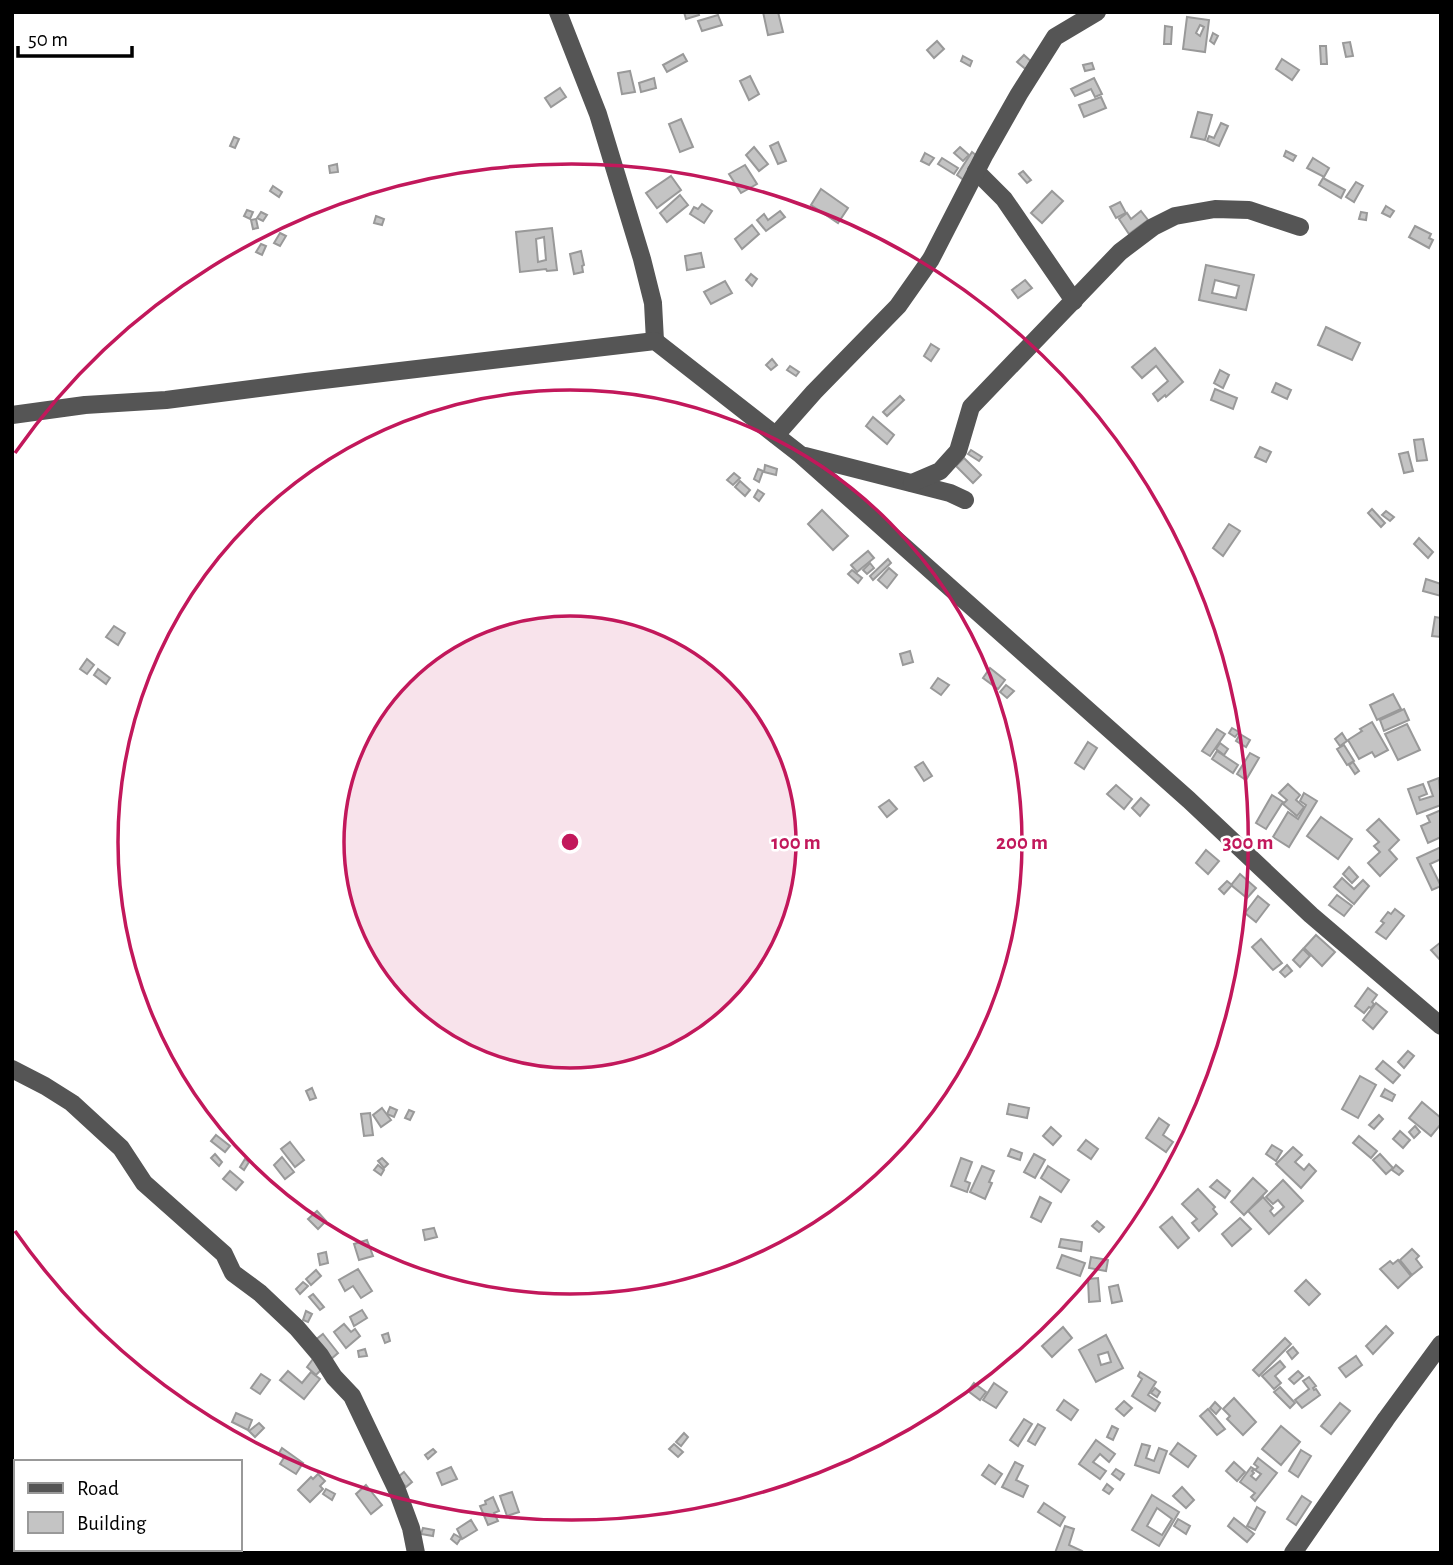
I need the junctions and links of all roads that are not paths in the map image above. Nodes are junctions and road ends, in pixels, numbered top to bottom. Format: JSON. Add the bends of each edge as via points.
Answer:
{"nodes":[{"id":1,"x":558,"y":12,"type":"edge"},
{"id":2,"x":1097,"y":12,"type":"edge"},
{"id":3,"x":976,"y":171,"type":"junction"},
{"id":4,"x":1300,"y":227,"type":"dead end"},
{"id":5,"x":1074,"y":301,"type":"junction"},
{"id":6,"x":655,"y":341,"type":"junction"},
{"id":7,"x":12,"y":415,"type":"edge"},
{"id":8,"x":776,"y":435,"type":"junction"},
{"id":9,"x":802,"y":455,"type":"junction"},
{"id":10,"x":912,"y":483,"type":"junction"},
{"id":11,"x":965,"y":500,"type":"dead end"},
{"id":12,"x":1441,"y":1026,"type":"edge"},
{"id":13,"x":12,"y":1069,"type":"edge"},
{"id":14,"x":1441,"y":1344,"type":"edge"},
{"id":15,"x":416,"y":1553,"type":"edge"},
{"id":16,"x":1293,"y":1553,"type":"edge"}],
"edges":[{"from":1,"to":6,"type":"street","via":[[598,114],[642,259],[653,303]]},
{"from":2,"to":3,"type":"street","via":[[1055,37]]},
{"from":3,"to":5,"type":"street","via":[[1004,199]]},
{"from":3,"to":8,"type":"street","via":[[931,259],[898,306]]},
{"from":4,"to":5,"type":"street","via":[[1249,210],[1215,209],[1175,216],[1120,252]]},
{"from":5,"to":10,"type":"street","via":[[971,407],[958,451],[940,471]]},
{"from":6,"to":7,"type":"street"},
{"from":6,"to":8,"type":"street"},
{"from":8,"to":9,"type":"street"},
{"from":9,"to":10,"type":"street"},
{"from":9,"to":12,"type":"street","via":[[1311,915]]},
{"from":10,"to":11,"type":"street"},
{"from":13,"to":15,"type":"street","via":[[72,1104],[121,1148],[144,1183],[224,1254],[233,1273],[298,1328],[352,1396],[397,1490]]},
{"from":14,"to":16,"type":"street"}]}
